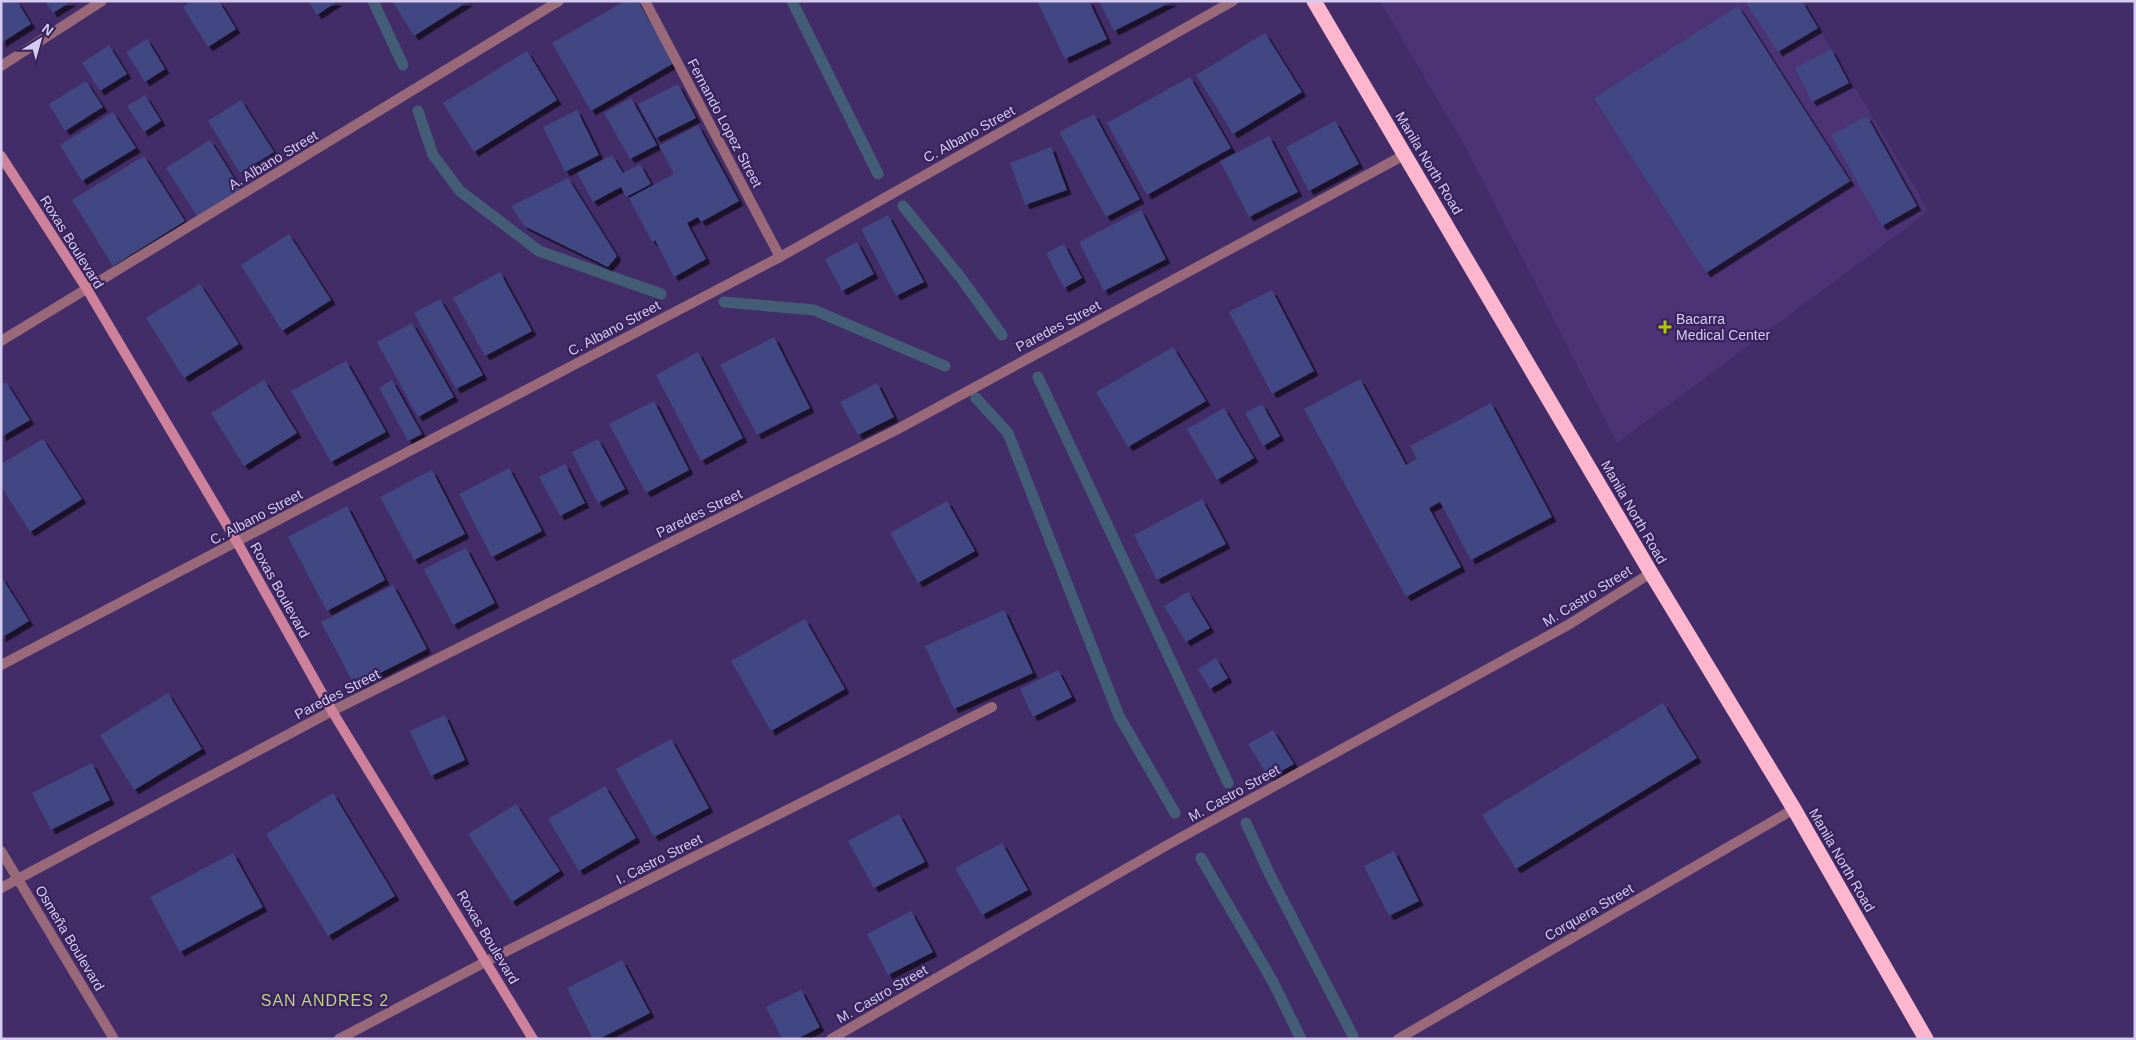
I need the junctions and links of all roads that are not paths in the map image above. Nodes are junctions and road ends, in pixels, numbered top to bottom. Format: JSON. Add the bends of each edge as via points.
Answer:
{"nodes":[{"id":1,"x":102,"y":1,"type":"edge"},
{"id":2,"x":559,"y":1,"type":"edge"},
{"id":3,"x":645,"y":1,"type":"edge"},
{"id":4,"x":1233,"y":1,"type":"edge"},
{"id":5,"x":1314,"y":1,"type":"edge"},
{"id":6,"x":1,"y":66,"type":"edge"},
{"id":7,"x":1406,"y":154,"type":"junction"},
{"id":8,"x":1,"y":156,"type":"edge"},
{"id":9,"x":780,"y":257,"type":"junction"},
{"id":10,"x":87,"y":289,"type":"junction"},
{"id":11,"x":1,"y":341,"type":"edge"},
{"id":12,"x":237,"y":542,"type":"junction"},
{"id":13,"x":1650,"y":573,"type":"junction"},
{"id":14,"x":1,"y":665,"type":"edge"},
{"id":15,"x":992,"y":707,"type":"dead end"},
{"id":16,"x":332,"y":711,"type":"junction"},
{"id":17,"x":1794,"y":809,"type":"junction"},
{"id":18,"x":1,"y":851,"type":"edge"},
{"id":19,"x":19,"y":880,"type":"junction"},
{"id":20,"x":1,"y":888,"type":"edge"},
{"id":21,"x":487,"y":962,"type":"junction"},
{"id":22,"x":114,"y":1039,"type":"edge"},
{"id":23,"x":340,"y":1039,"type":"edge"},
{"id":24,"x":533,"y":1039,"type":"edge"},
{"id":25,"x":831,"y":1039,"type":"edge"},
{"id":26,"x":1398,"y":1039,"type":"edge"},
{"id":27,"x":1926,"y":1039,"type":"edge"}],
"edges":[{"from":1,"to":6,"type":"street"},
{"from":2,"to":10,"type":"street","name":"A. Albano Street"},
{"from":3,"to":9,"type":"street","name":"Fernando Lopez Street"},
{"from":4,"to":9,"type":"street","name":"C. Albano Street"},
{"from":5,"to":7,"type":"highway","name":"Manila North Road"},
{"from":7,"to":13,"type":"highway","name":"Manila North Road"},
{"from":7,"to":16,"type":"street","name":"Paredes Street","via":[[896,430]]},
{"from":8,"to":10,"type":"street","name":"Roxas Boulevard"},
{"from":9,"to":12,"type":"street","name":"C. Albano Street"},
{"from":10,"to":11,"type":"street","name":"A. Albano Street"},
{"from":10,"to":12,"type":"street","name":"Roxas Boulevard"},
{"from":12,"to":14,"type":"street","name":"C. Albano Street"},
{"from":12,"to":16,"type":"street","name":"Roxas Boulevard"},
{"from":13,"to":17,"type":"highway","name":"Manila North Road"},
{"from":13,"to":25,"type":"street","name":"M. Castro Street","via":[[1568,625],[1169,844]]},
{"from":15,"to":21,"type":"street","name":"I. Castro Street"},
{"from":16,"to":19,"type":"street","name":"Paredes Street"},
{"from":16,"to":21,"type":"street","name":"Roxas Boulevard"},
{"from":17,"to":26,"type":"street","name":"Corquera Street"},
{"from":17,"to":27,"type":"highway","name":"Manila North Road"},
{"from":18,"to":19,"type":"street","name":"Osmeña Boulevard"},
{"from":19,"to":20,"type":"street","name":"Paredes Street"},
{"from":19,"to":22,"type":"street","name":"Osmeña Boulevard"},
{"from":21,"to":23,"type":"street","name":"I. Castro Street"},
{"from":21,"to":24,"type":"street","name":"Roxas Boulevard"}]}
